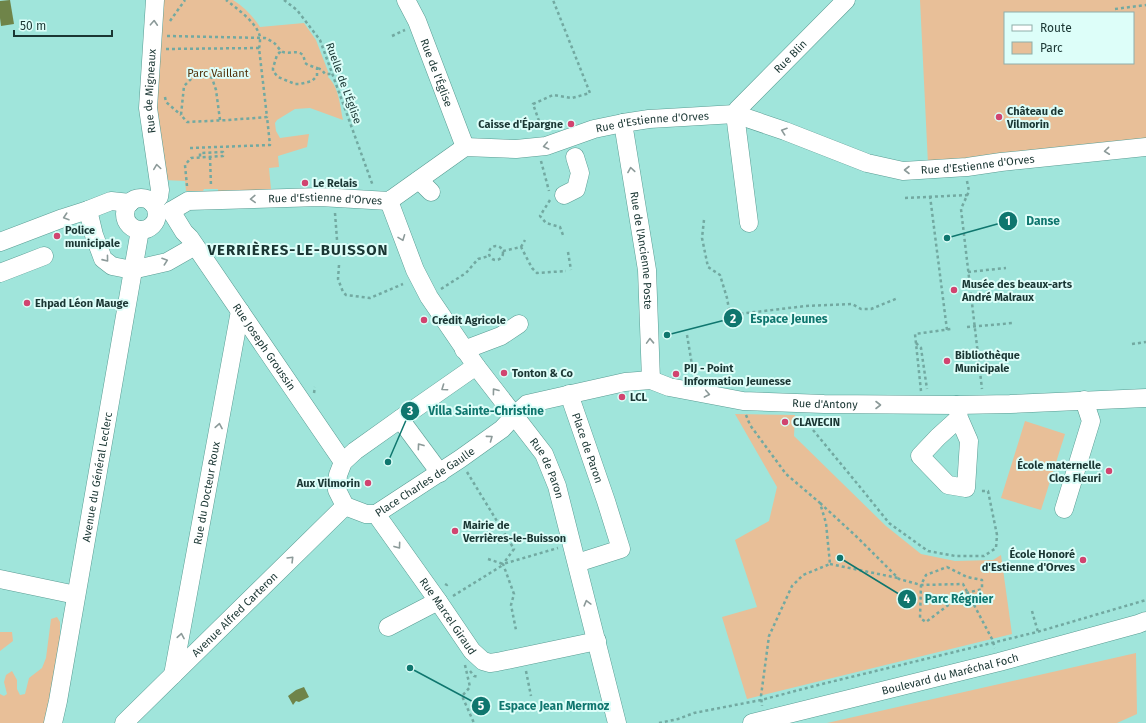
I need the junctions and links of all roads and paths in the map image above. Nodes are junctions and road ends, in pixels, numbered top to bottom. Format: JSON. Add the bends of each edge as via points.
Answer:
{"nodes":[{"id":1,"x":155,"y":0,"type":"edge"},
{"id":2,"x":226,"y":0,"type":"edge"},
{"id":3,"x":284,"y":0,"type":"edge"},
{"id":4,"x":291,"y":0,"type":"edge"},
{"id":5,"x":406,"y":0,"type":"edge"},
{"id":6,"x":553,"y":0,"type":"edge"},
{"id":7,"x":846,"y":0,"type":"edge"},
{"id":8,"x":289,"y":3,"type":"junction"},
{"id":9,"x":1146,"y":5,"type":"edge"},
{"id":10,"x":1115,"y":9,"type":"dead end"},
{"id":11,"x":163,"y":36,"type":"dead end"},
{"id":12,"x":260,"y":37,"type":"junction"},
{"id":13,"x":259,"y":48,"type":"junction"},
{"id":14,"x":162,"y":49,"type":"dead end"},
{"id":15,"x":280,"y":50,"type":"junction"},
{"id":16,"x":317,"y":68,"type":"junction"},
{"id":17,"x":332,"y":74,"type":"junction"},
{"id":18,"x":165,"y":95,"type":"dead end"},
{"id":19,"x":735,"y":114,"type":"junction"},
{"id":20,"x":182,"y":115,"type":"junction"},
{"id":21,"x":267,"y":116,"type":"junction"},
{"id":22,"x":220,"y":120,"type":"junction"},
{"id":23,"x":539,"y":121,"type":"dead end"},
{"id":24,"x":623,"y":123,"type":"junction"},
{"id":25,"x":1146,"y":146,"type":"edge"},
{"id":26,"x":211,"y":147,"type":"junction"},
{"id":27,"x":465,"y":147,"type":"junction"},
{"id":28,"x":537,"y":147,"type":"junction"},
{"id":29,"x":570,"y":147,"type":"junction"},
{"id":30,"x":190,"y":148,"type":"dead end"},
{"id":31,"x":211,"y":152,"type":"junction"},
{"id":32,"x":210,"y":156,"type":"junction"},
{"id":33,"x":200,"y":157,"type":"junction"},
{"id":34,"x":967,"y":167,"type":"junction"},
{"id":35,"x":369,"y":177,"type":"dead end"},
{"id":36,"x":188,"y":186,"type":"dead end"},
{"id":37,"x":968,"y":194,"type":"junction"},
{"id":38,"x":555,"y":195,"type":"junction"},
{"id":39,"x":930,"y":196,"type":"junction"},
{"id":40,"x":905,"y":198,"type":"dead end"},
{"id":41,"x":212,"y":200,"type":"junction"},
{"id":42,"x":389,"y":201,"type":"junction"},
{"id":43,"x":130,"y":203,"type":"junction"},
{"id":44,"x":88,"y":210,"type":"junction"},
{"id":45,"x":334,"y":212,"type":"dead end"},
{"id":46,"x":155,"y":216,"type":"junction"},
{"id":47,"x":704,"y":220,"type":"dead end"},
{"id":48,"x":749,"y":223,"type":"dead end"},
{"id":49,"x":563,"y":235,"type":"dead end"},
{"id":50,"x":525,"y":240,"type":"dead end"},
{"id":51,"x":0,"y":242,"type":"edge"},
{"id":52,"x":195,"y":246,"type":"junction"},
{"id":53,"x":521,"y":247,"type":"junction"},
{"id":54,"x":503,"y":251,"type":"junction"},
{"id":55,"x":568,"y":252,"type":"dead end"},
{"id":56,"x":338,"y":253,"type":"dead end"},
{"id":57,"x":44,"y":256,"type":"dead end"},
{"id":58,"x":489,"y":256,"type":"junction"},
{"id":59,"x":339,"y":265,"type":"dead end"},
{"id":60,"x":1006,"y":268,"type":"dead end"},
{"id":61,"x":132,"y":270,"type":"junction"},
{"id":62,"x":566,"y":270,"type":"dead end"},
{"id":63,"x":571,"y":270,"type":"dead end"},
{"id":64,"x":968,"y":272,"type":"junction"},
{"id":65,"x":0,"y":273,"type":"edge"},
{"id":66,"x":403,"y":284,"type":"dead end"},
{"id":67,"x":429,"y":297,"type":"junction"},
{"id":68,"x":898,"y":298,"type":"dead end"},
{"id":69,"x":240,"y":311,"type":"junction"},
{"id":70,"x":1013,"y":323,"type":"dead end"},
{"id":71,"x":519,"y":324,"type":"dead end"},
{"id":72,"x":974,"y":326,"type":"junction"},
{"id":73,"x":967,"y":327,"type":"dead end"},
{"id":74,"x":951,"y":329,"type":"dead end"},
{"id":75,"x":947,"y":330,"type":"junction"},
{"id":76,"x":687,"y":335,"type":"dead end"},
{"id":77,"x":916,"y":342,"type":"junction"},
{"id":78,"x":1146,"y":342,"type":"edge"},
{"id":79,"x":1132,"y":344,"type":"dead end"},
{"id":80,"x":464,"y":350,"type":"junction"},
{"id":81,"x":476,"y":366,"type":"junction"},
{"id":82,"x":651,"y":380,"type":"junction"},
{"id":83,"x":927,"y":391,"type":"dead end"},
{"id":84,"x":698,"y":393,"type":"junction"},
{"id":85,"x":922,"y":393,"type":"dead end"},
{"id":86,"x":982,"y":393,"type":"dead end"},
{"id":87,"x":569,"y":394,"type":"junction"},
{"id":88,"x":1146,"y":398,"type":"edge"},
{"id":89,"x":1084,"y":400,"type":"junction"},
{"id":90,"x":743,"y":401,"type":"junction"},
{"id":91,"x":958,"y":412,"type":"junction"},
{"id":92,"x":514,"y":416,"type":"junction"},
{"id":93,"x":400,"y":419,"type":"junction"},
{"id":94,"x":812,"y":430,"type":"dead end"},
{"id":95,"x":460,"y":459,"type":"junction"},
{"id":96,"x":343,"y":462,"type":"junction"},
{"id":97,"x":440,"y":473,"type":"junction"},
{"id":98,"x":966,"y":488,"type":"junction"},
{"id":99,"x":820,"y":503,"type":"junction"},
{"id":100,"x":345,"y":506,"type":"junction"},
{"id":101,"x":1064,"y":509,"type":"dead end"},
{"id":102,"x":376,"y":514,"type":"junction"},
{"id":103,"x":572,"y":544,"type":"junction"},
{"id":104,"x":488,"y":559,"type":"dead end"},
{"id":105,"x":576,"y":563,"type":"junction"},
{"id":106,"x":503,"y":564,"type":"junction"},
{"id":107,"x":830,"y":564,"type":"junction"},
{"id":108,"x":0,"y":579,"type":"edge"},
{"id":109,"x":899,"y":579,"type":"junction"},
{"id":110,"x":921,"y":585,"type":"junction"},
{"id":111,"x":967,"y":593,"type":"junction"},
{"id":112,"x":76,"y":595,"type":"junction"},
{"id":113,"x":1146,"y":600,"type":"edge"},
{"id":114,"x":439,"y":602,"type":"junction"},
{"id":115,"x":1032,"y":611,"type":"dead end"},
{"id":116,"x":1146,"y":621,"type":"edge"},
{"id":117,"x":388,"y":627,"type":"dead end"},
{"id":118,"x":516,"y":630,"type":"dead end"},
{"id":119,"x":1038,"y":632,"type":"junction"},
{"id":120,"x":597,"y":641,"type":"junction"},
{"id":121,"x":994,"y":643,"type":"junction"},
{"id":122,"x":1043,"y":650,"type":"junction"},
{"id":123,"x":466,"y":656,"type":"junction"},
{"id":124,"x":522,"y":656,"type":"junction"},
{"id":125,"x":999,"y":662,"type":"junction"},
{"id":126,"x":173,"y":675,"type":"junction"},
{"id":127,"x":531,"y":696,"type":"dead end"},
{"id":128,"x":761,"y":700,"type":"junction"},
{"id":129,"x":759,"y":721,"type":"edge"},
{"id":130,"x":53,"y":723,"type":"edge"},
{"id":131,"x":124,"y":723,"type":"edge"},
{"id":132,"x":474,"y":723,"type":"edge"},
{"id":133,"x":618,"y":723,"type":"edge"},
{"id":134,"x":659,"y":723,"type":"edge"}],
"edges":[{"from":46,"to":1,"type":"street","name":"Rue de Migneaux","one_way":true,"via":[[160,190],[148,108]]},
{"from":2,"to":12,"type":"path","via":[[243,14]]},
{"from":3,"to":8,"type":"path","name":"Ruelle de L'Église"},
{"from":4,"to":8,"type":"path"},
{"from":5,"to":27,"type":"street","name":"Rue de l'Église","via":[[417,22]]},
{"from":6,"to":23,"type":"path","via":[[590,93],[572,98],[553,95],[533,104]]},
{"from":7,"to":19,"type":"street","name":"Rue Blin"},
{"from":8,"to":17,"type":"path","name":"Ruelle de L'Église","via":[[320,40]]},
{"from":9,"to":10,"type":"path"},
{"from":11,"to":12,"type":"path"},
{"from":12,"to":13,"type":"path"},
{"from":12,"to":15,"type":"path","via":[[276,44]]},
{"from":13,"to":14,"type":"path"},
{"from":13,"to":21,"type":"path"},
{"from":15,"to":16,"type":"path","via":[[298,51],[305,63]]},
{"from":15,"to":16,"type":"path","via":[[273,68],[278,77],[300,84],[312,81],[317,76]]},
{"from":16,"to":17,"type":"path","via":[[325,74]]},
{"from":17,"to":35,"type":"path","name":"Ruelle de L'Église"},
{"from":18,"to":20,"type":"path","via":[[166,102]]},
{"from":19,"to":24,"type":"street","name":"Rue d'Estienne d'Orves","via":[[684,116]]},
{"from":34,"to":19,"type":"street","name":"Rue d'Estienne d'Orves","one_way":true,"via":[[903,171],[867,163]]},
{"from":19,"to":48,"type":"street"},
{"from":20,"to":22,"type":"path","via":[[187,122]]},
{"from":20,"to":22,"type":"path","via":[[184,86],[194,76],[204,74],[212,78]]},
{"from":21,"to":22,"type":"path"},
{"from":21,"to":26,"type":"path","via":[[270,145]]},
{"from":24,"to":29,"type":"street","name":"Rue d'Estienne d'Orves","via":[[594,129]]},
{"from":82,"to":24,"type":"street","name":"Rue de l'Ancienne Poste","one_way":true,"via":[[647,270]]},
{"from":25,"to":34,"type":"street","name":"Rue d'Estienne d'Orves","one_way":true},
{"from":26,"to":30,"type":"path"},
{"from":26,"to":31,"type":"path"},
{"from":27,"to":28,"type":"street","name":"Rue d'Estienne d'Orves"},
{"from":27,"to":42,"type":"street","name":"Rue d'Estienne d'Orves","via":[[425,186]]},
{"from":29,"to":28,"type":"street","name":"Rue d'Estienne d'Orves","one_way":true},
{"from":28,"to":38,"type":"path"},
{"from":29,"to":38,"type":"street","via":[[580,173],[576,189]]},
{"from":31,"to":32,"type":"path","via":[[223,152],[223,156]]},
{"from":31,"to":33,"type":"path","via":[[200,153]]},
{"from":32,"to":33,"type":"path"},
{"from":32,"to":41,"type":"path"},
{"from":33,"to":36,"type":"path","via":[[191,158],[185,165]]},
{"from":34,"to":37,"type":"path"},
{"from":37,"to":39,"type":"path"},
{"from":37,"to":64,"type":"path","via":[[962,209]]},
{"from":38,"to":49,"type":"path","via":[[540,216],[546,223],[560,227]]},
{"from":39,"to":40,"type":"path"},
{"from":39,"to":75,"type":"path"},
{"from":42,"to":41,"type":"street","name":"Rue d'Estienne d'Orves","one_way":true,"via":[[320,197]]},
{"from":41,"to":46,"type":"street","name":"Rue d'Estienne d'Orves","via":[[188,201]]},
{"from":42,"to":67,"type":"street","name":"Rue de Paron","one_way":true,"via":[[415,270]]},
{"from":43,"to":44,"type":"street","via":[[111,200]]},
{"from":43,"to":46,"type":"street","via":[[144,198]]},
{"from":43,"to":46,"type":"street","via":[[126,212],[127,222],[135,229]]},
{"from":44,"to":51,"type":"street","one_way":true},
{"from":44,"to":61,"type":"street","one_way":true,"via":[[94,235],[104,258],[112,266]]},
{"from":45,"to":56,"type":"path"},
{"from":46,"to":52,"type":"street","name":"Rue Joseph Groussin","via":[[184,232]]},
{"from":46,"to":61,"type":"street","name":"Avenue du Général Leclerc"},
{"from":47,"to":68,"type":"path","via":[[702,238],[708,268],[720,275],[730,315],[806,306],[852,304],[861,309],[871,309]]},
{"from":50,"to":53,"type":"path"},
{"from":61,"to":52,"type":"street","one_way":true,"via":[[167,262]]},
{"from":52,"to":69,"type":"street","name":"Rue Joseph Groussin"},
{"from":53,"to":54,"type":"path"},
{"from":53,"to":62,"type":"path","via":[[537,273]]},
{"from":54,"to":58,"type":"path","via":[[499,260],[492,260]]},
{"from":54,"to":58,"type":"path","via":[[494,246],[489,250]]},
{"from":55,"to":63,"type":"path"},
{"from":57,"to":65,"type":"street"},
{"from":58,"to":67,"type":"path","via":[[478,259],[466,273]]},
{"from":59,"to":66,"type":"path","via":[[338,279],[342,292],[346,295],[370,298]]},
{"from":60,"to":64,"type":"path"},
{"from":61,"to":112,"type":"street","name":"Avenue du Général Leclerc"},
{"from":64,"to":72,"type":"path"},
{"from":67,"to":80,"type":"street","name":"Rue de Paron"},
{"from":69,"to":96,"type":"street","name":"Rue Joseph Groussin"},
{"from":126,"to":69,"type":"street","name":"Rue du Docteur Roux","one_way":true},
{"from":70,"to":72,"type":"path"},
{"from":71,"to":80,"type":"street","via":[[501,336]]},
{"from":72,"to":73,"type":"path"},
{"from":72,"to":86,"type":"path"},
{"from":74,"to":75,"type":"path"},
{"from":75,"to":77,"type":"path","via":[[915,334]]},
{"from":76,"to":84,"type":"path"},
{"from":77,"to":83,"type":"path","via":[[921,348]]},
{"from":77,"to":85,"type":"path"},
{"from":78,"to":79,"type":"path"},
{"from":80,"to":81,"type":"street","name":"Rue de Paron"},
{"from":92,"to":81,"type":"street","name":"Rue de Paron","one_way":true},
{"from":81,"to":93,"type":"street","one_way":true},
{"from":82,"to":84,"type":"street","name":"Rue d'Antony"},
{"from":82,"to":87,"type":"street","name":"Rue d'Antony","via":[[625,382]]},
{"from":84,"to":90,"type":"street","name":"Rue d'Antony","one_way":true},
{"from":87,"to":92,"type":"street","name":"Rue d'Antony","via":[[527,404]]},
{"from":87,"to":105,"type":"street","name":"Place de Paron","via":[[622,549]]},
{"from":88,"to":89,"type":"street","name":"Rue d'Antony"},
{"from":89,"to":91,"type":"street","name":"Rue d'Antony","via":[[1010,404]]},
{"from":89,"to":101,"type":"street","via":[[1091,421]]},
{"from":90,"to":91,"type":"street","name":"Rue d'Antony","one_way":true},
{"from":90,"to":99,"type":"path","via":[[743,410],[750,425],[786,474]]},
{"from":91,"to":98,"type":"street","via":[[969,441]]},
{"from":91,"to":98,"type":"street","via":[[920,456],[948,485]]},
{"from":95,"to":92,"type":"street","name":"Place Charles de Gaulle","one_way":true,"via":[[502,429]]},
{"from":92,"to":103,"type":"street","name":"Rue de Paron","via":[[544,454],[557,486]]},
{"from":93,"to":96,"type":"street"},
{"from":97,"to":93,"type":"street","one_way":true},
{"from":94,"to":98,"type":"path","via":[[889,523],[928,551],[955,556],[984,556],[996,548],[997,535],[988,491]]},
{"from":95,"to":97,"type":"street","name":"Place Charles de Gaulle"},
{"from":95,"to":106,"type":"path","via":[[514,549]]},
{"from":96,"to":100,"type":"street","via":[[336,490]]},
{"from":97,"to":102,"type":"street","name":"Place Charles de Gaulle"},
{"from":99,"to":107,"type":"path","via":[[826,523]]},
{"from":99,"to":109,"type":"path"},
{"from":100,"to":102,"type":"street","name":"Place Charles de Gaulle","via":[[366,514]]},
{"from":126,"to":100,"type":"street","name":"Avenue Alfred Carteron","one_way":true},
{"from":102,"to":114,"type":"street","name":"Rue Marcel Giraud","one_way":true},
{"from":103,"to":105,"type":"street","name":"Rue de Paron"},
{"from":103,"to":106,"type":"path"},
{"from":104,"to":106,"type":"path"},
{"from":120,"to":105,"type":"street","name":"Rue de Paron","one_way":true},
{"from":106,"to":114,"type":"path"},
{"from":106,"to":118,"type":"path","via":[[514,594],[510,605]]},
{"from":107,"to":109,"type":"path"},
{"from":107,"to":128,"type":"path","via":[[803,575],[792,586],[769,636]]},
{"from":108,"to":112,"type":"street"},
{"from":109,"to":110,"type":"path"},
{"from":110,"to":111,"type":"path","via":[[962,584]]},
{"from":110,"to":111,"type":"path","via":[[920,618],[926,622]]},
{"from":110,"to":111,"type":"path","via":[[926,575],[947,567],[967,577],[982,580],[982,589]]},
{"from":111,"to":121,"type":"path"},
{"from":112,"to":130,"type":"street","name":"Avenue du Général Leclerc"},
{"from":113,"to":119,"type":"path"},
{"from":114,"to":117,"type":"street"},
{"from":114,"to":123,"type":"street","name":"Rue Marcel Giraud"},
{"from":115,"to":119,"type":"path"},
{"from":116,"to":122,"type":"street","name":"Boulevard du Maréchal Foch"},
{"from":119,"to":121,"type":"path"},
{"from":119,"to":122,"type":"path"},
{"from":120,"to":124,"type":"street","name":"Rue Marcel Giraud"},
{"from":120,"to":133,"type":"street","name":"Rue de Paron"},
{"from":121,"to":125,"type":"path"},
{"from":121,"to":128,"type":"path"},
{"from":122,"to":125,"type":"street","name":"Boulevard du Maréchal Foch"},
{"from":123,"to":124,"type":"street","name":"Rue Marcel Giraud","via":[[490,663]]},
{"from":123,"to":132,"type":"path","via":[[465,665],[470,687],[462,696]]},
{"from":124,"to":127,"type":"path"},
{"from":125,"to":129,"type":"street","name":"Boulevard du Maréchal Foch"},
{"from":126,"to":131,"type":"street","name":"Avenue Alfred Carteron"},
{"from":128,"to":129,"type":"path"},
{"from":128,"to":134,"type":"path","via":[[694,713]]}]}
